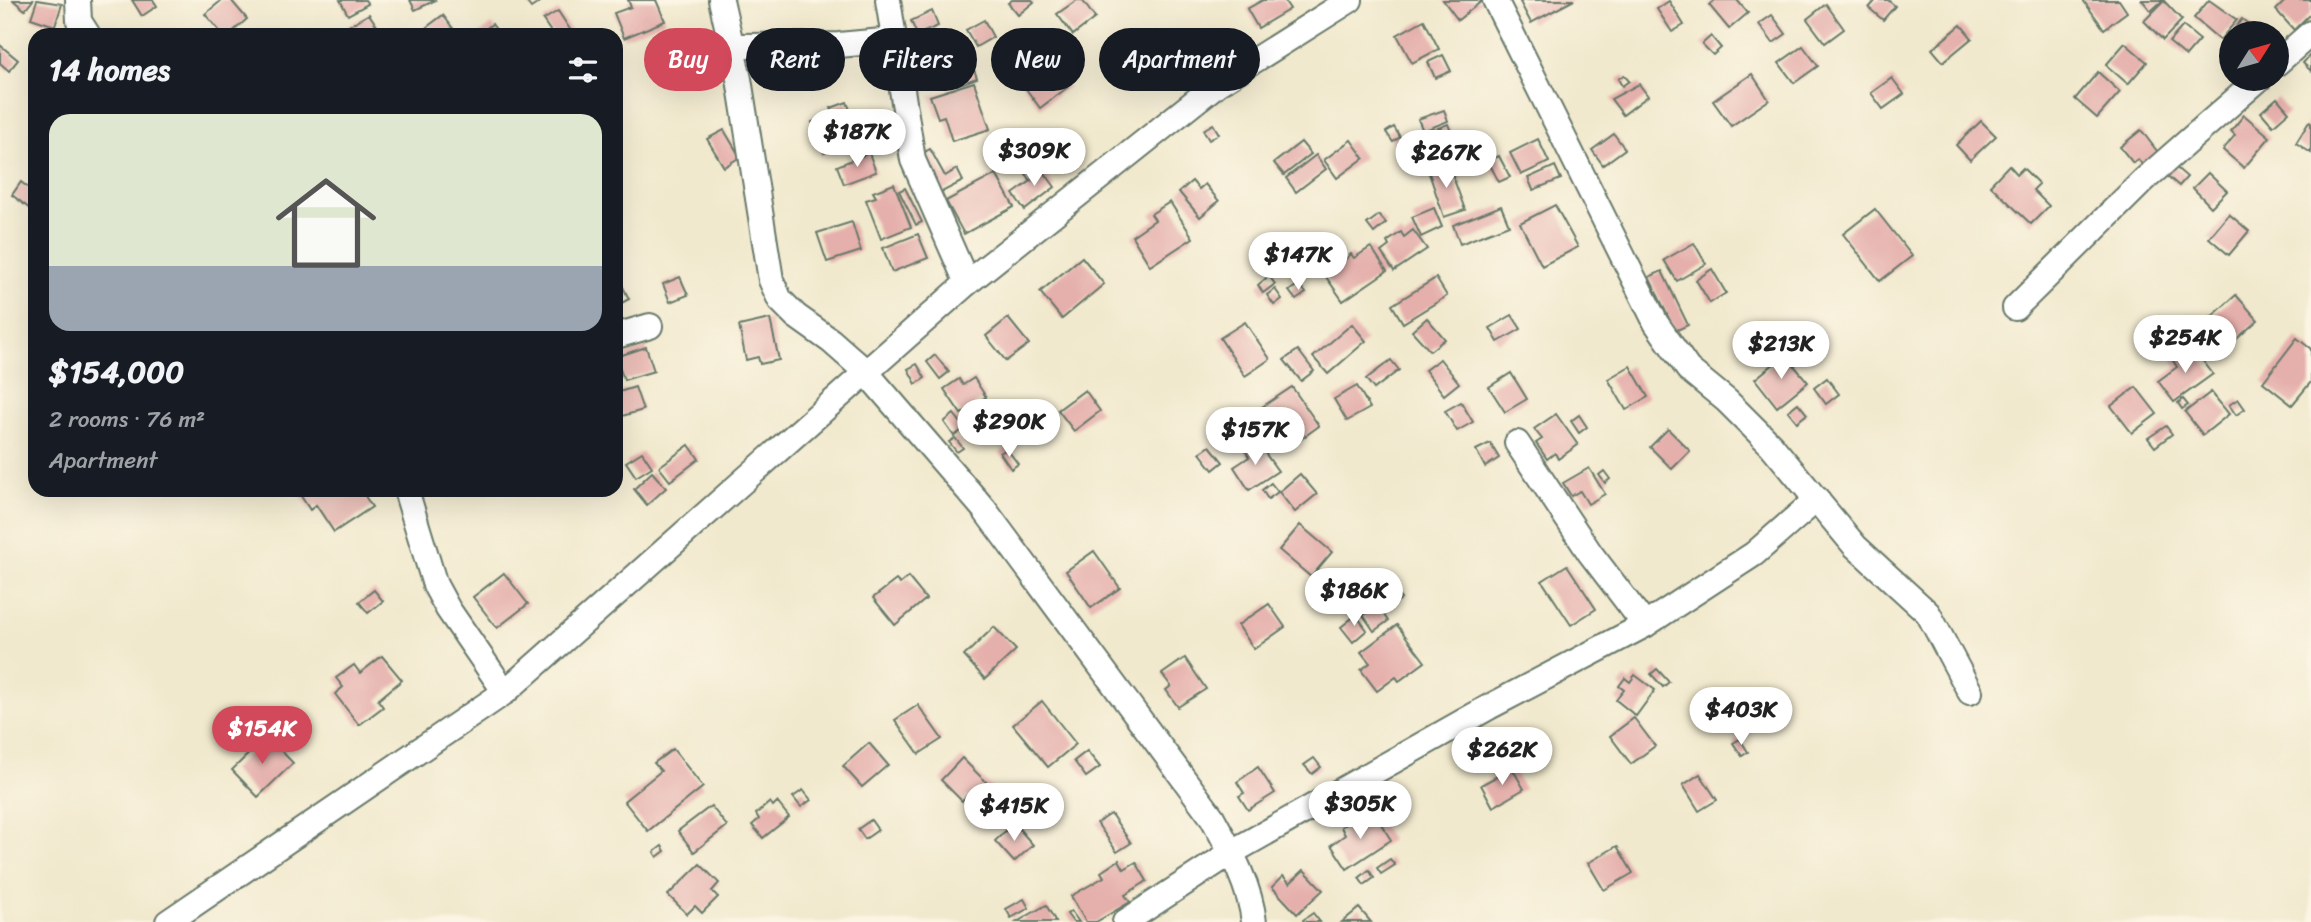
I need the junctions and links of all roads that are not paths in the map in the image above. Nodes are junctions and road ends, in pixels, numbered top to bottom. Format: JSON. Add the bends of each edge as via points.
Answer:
{"nodes":[{"id":1,"x":78,"y":0,"type":"edge"},
{"id":2,"x":721,"y":0,"type":"edge"},
{"id":3,"x":888,"y":0,"type":"edge"},
{"id":4,"x":1350,"y":0,"type":"edge"},
{"id":5,"x":1495,"y":0,"type":"edge"},
{"id":6,"x":84,"y":28,"type":"edge"},
{"id":7,"x":728,"y":28,"type":"edge"},
{"id":8,"x":892,"y":28,"type":"edge"},
{"id":9,"x":2311,"y":33,"type":"edge"},
{"id":10,"x":859,"y":43,"type":"edge"},
{"id":11,"x":732,"y":46,"type":"joint"},
{"id":12,"x":2289,"y":52,"type":"edge"},
{"id":13,"x":902,"y":91,"type":"edge"},
{"id":14,"x":2245,"y":91,"type":"edge"},
{"id":15,"x":967,"y":283,"type":"junction"},
{"id":16,"x":2015,"y":308,"type":"dead end"},
{"id":17,"x":650,"y":326,"type":"dead end"},
{"id":18,"x":623,"y":334,"type":"edge"},
{"id":19,"x":865,"y":371,"type":"junction"},
{"id":20,"x":1517,"y":443,"type":"dead end"},
{"id":21,"x":408,"y":497,"type":"edge"},
{"id":22,"x":1817,"y":499,"type":"junction"},
{"id":23,"x":1645,"y":625,"type":"junction"},
{"id":24,"x":505,"y":692,"type":"junction"},
{"id":25,"x":1970,"y":692,"type":"dead end"},
{"id":26,"x":1232,"y":852,"type":"junction"},
{"id":27,"x":168,"y":922,"type":"edge"},
{"id":28,"x":1125,"y":922,"type":"edge"},
{"id":29,"x":1254,"y":922,"type":"edge"}],
"edges":[{"from":1,"to":6,"type":"street"},
{"from":2,"to":7,"type":"street"},
{"from":3,"to":8,"type":"street"},
{"from":4,"to":15,"type":"street","via":[[1217,84]]},
{"from":5,"to":22,"type":"street","via":[[1656,323],[1688,369],[1771,445]]},
{"from":9,"to":12,"type":"street"},
{"from":10,"to":11,"type":"street"},
{"from":11,"to":19,"type":"street","via":[[771,280],[788,308]]},
{"from":13,"to":15,"type":"street","via":[[913,160]]},
{"from":14,"to":16,"type":"street","via":[[2144,180]]},
{"from":15,"to":19,"type":"street"},
{"from":17,"to":18,"type":"street"},
{"from":19,"to":24,"type":"street"},
{"from":19,"to":26,"type":"street","via":[[984,509],[1212,817]]},
{"from":20,"to":23,"type":"street","via":[[1590,553]]},
{"from":21,"to":24,"type":"street","via":[[435,585]]},
{"from":22,"to":23,"type":"street","via":[[1754,554]]},
{"from":22,"to":25,"type":"street","via":[[1855,546],[1928,613]]},
{"from":23,"to":26,"type":"street"},
{"from":24,"to":27,"type":"street"},
{"from":26,"to":28,"type":"street"},
{"from":26,"to":29,"type":"street"}]}
